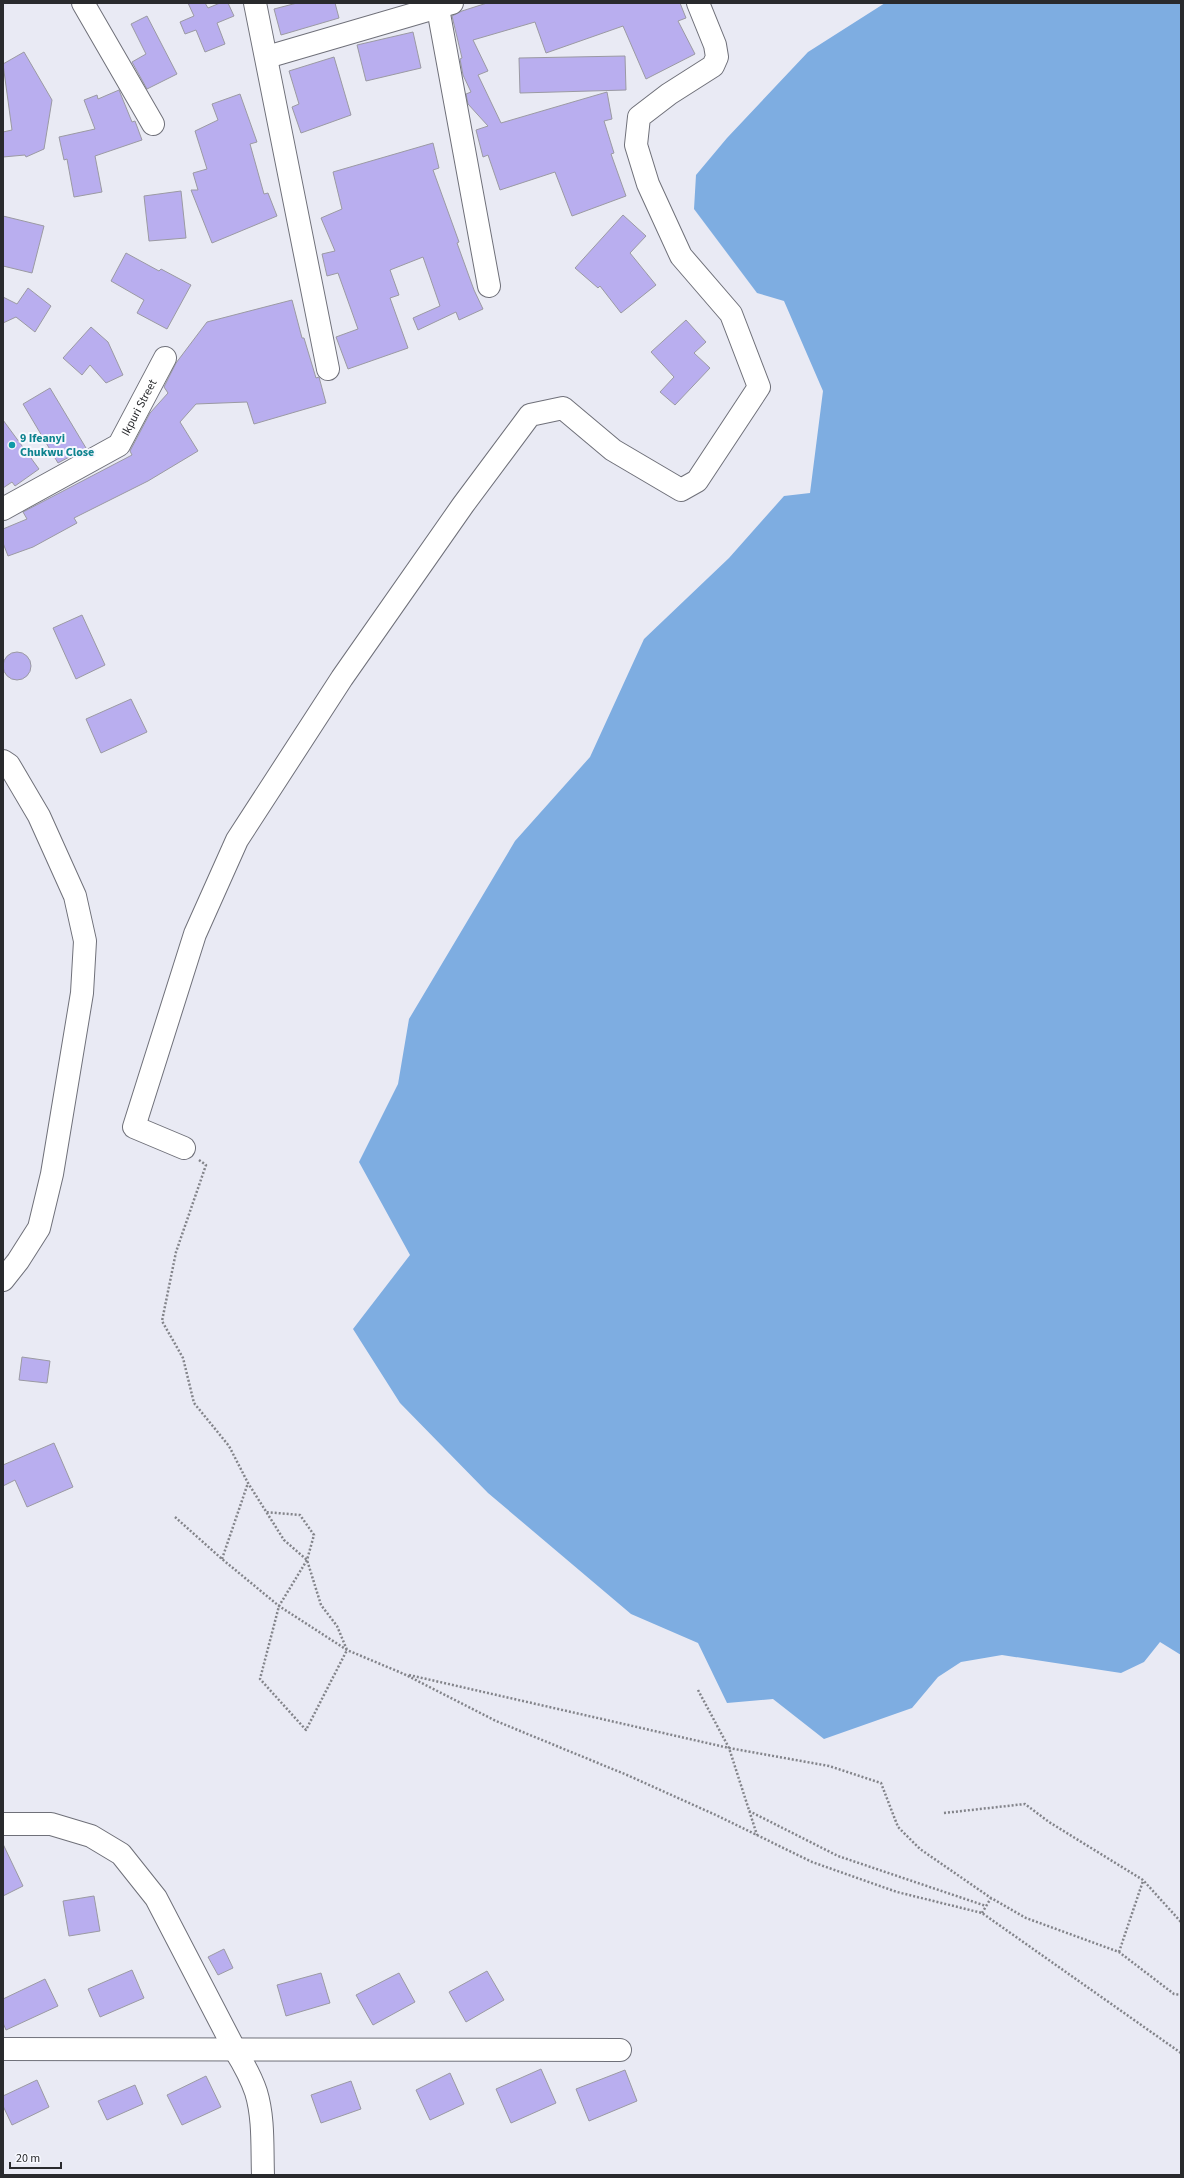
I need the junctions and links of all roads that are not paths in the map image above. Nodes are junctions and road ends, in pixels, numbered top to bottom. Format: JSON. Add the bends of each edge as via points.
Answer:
{"nodes":[{"id":1,"x":83,"y":3,"type":"edge"},
{"id":2,"x":255,"y":3,"type":"edge"},
{"id":3,"x":698,"y":3,"type":"edge"},
{"id":4,"x":442,"y":4,"type":"edge"},
{"id":5,"x":267,"y":57,"type":"junction"},
{"id":6,"x":153,"y":124,"type":"dead end"},
{"id":7,"x":489,"y":286,"type":"dead end"},
{"id":8,"x":165,"y":358,"type":"dead end"},
{"id":9,"x":328,"y":369,"type":"dead end"},
{"id":10,"x":3,"y":509,"type":"edge"},
{"id":11,"x":3,"y":761,"type":"edge"},
{"id":12,"x":184,"y":1148,"type":"road end"},
{"id":13,"x":3,"y":1280,"type":"edge"},
{"id":14,"x":3,"y":1824,"type":"edge"},
{"id":15,"x":3,"y":2049,"type":"edge"},
{"id":16,"x":234,"y":2050,"type":"junction"},
{"id":17,"x":620,"y":2050,"type":"dead end"},
{"id":18,"x":263,"y":2175,"type":"edge"}],
"edges":[{"from":1,"to":6,"type":"street"},
{"from":2,"to":5,"type":"street"},
{"from":3,"to":12,"type":"street","via":[[715,45],[717,57],[713,66],[639,117],[636,145],[648,184],[680,256],[731,314],[759,387],[697,481],[681,490],[613,450],[563,408],[530,415],[463,505],[342,678],[237,840],[195,934],[134,1128]]},
{"from":4,"to":5,"type":"street"},
{"from":4,"to":7,"type":"street"},
{"from":5,"to":9,"type":"street"},
{"from":8,"to":10,"type":"street","name":"Ikpuri Street","via":[[119,445]]},
{"from":11,"to":13,"type":"street","via":[[9,765],[40,816],[75,896],[85,941],[82,993],[52,1174],[38,1228]]},
{"from":14,"to":16,"type":"street","via":[[51,1824],[91,1836],[121,1854],[156,1898]]},
{"from":15,"to":16,"type":"street"},
{"from":16,"to":17,"type":"street"},
{"from":16,"to":18,"type":"street","via":[[256,2092],[262,2128]]}]}
